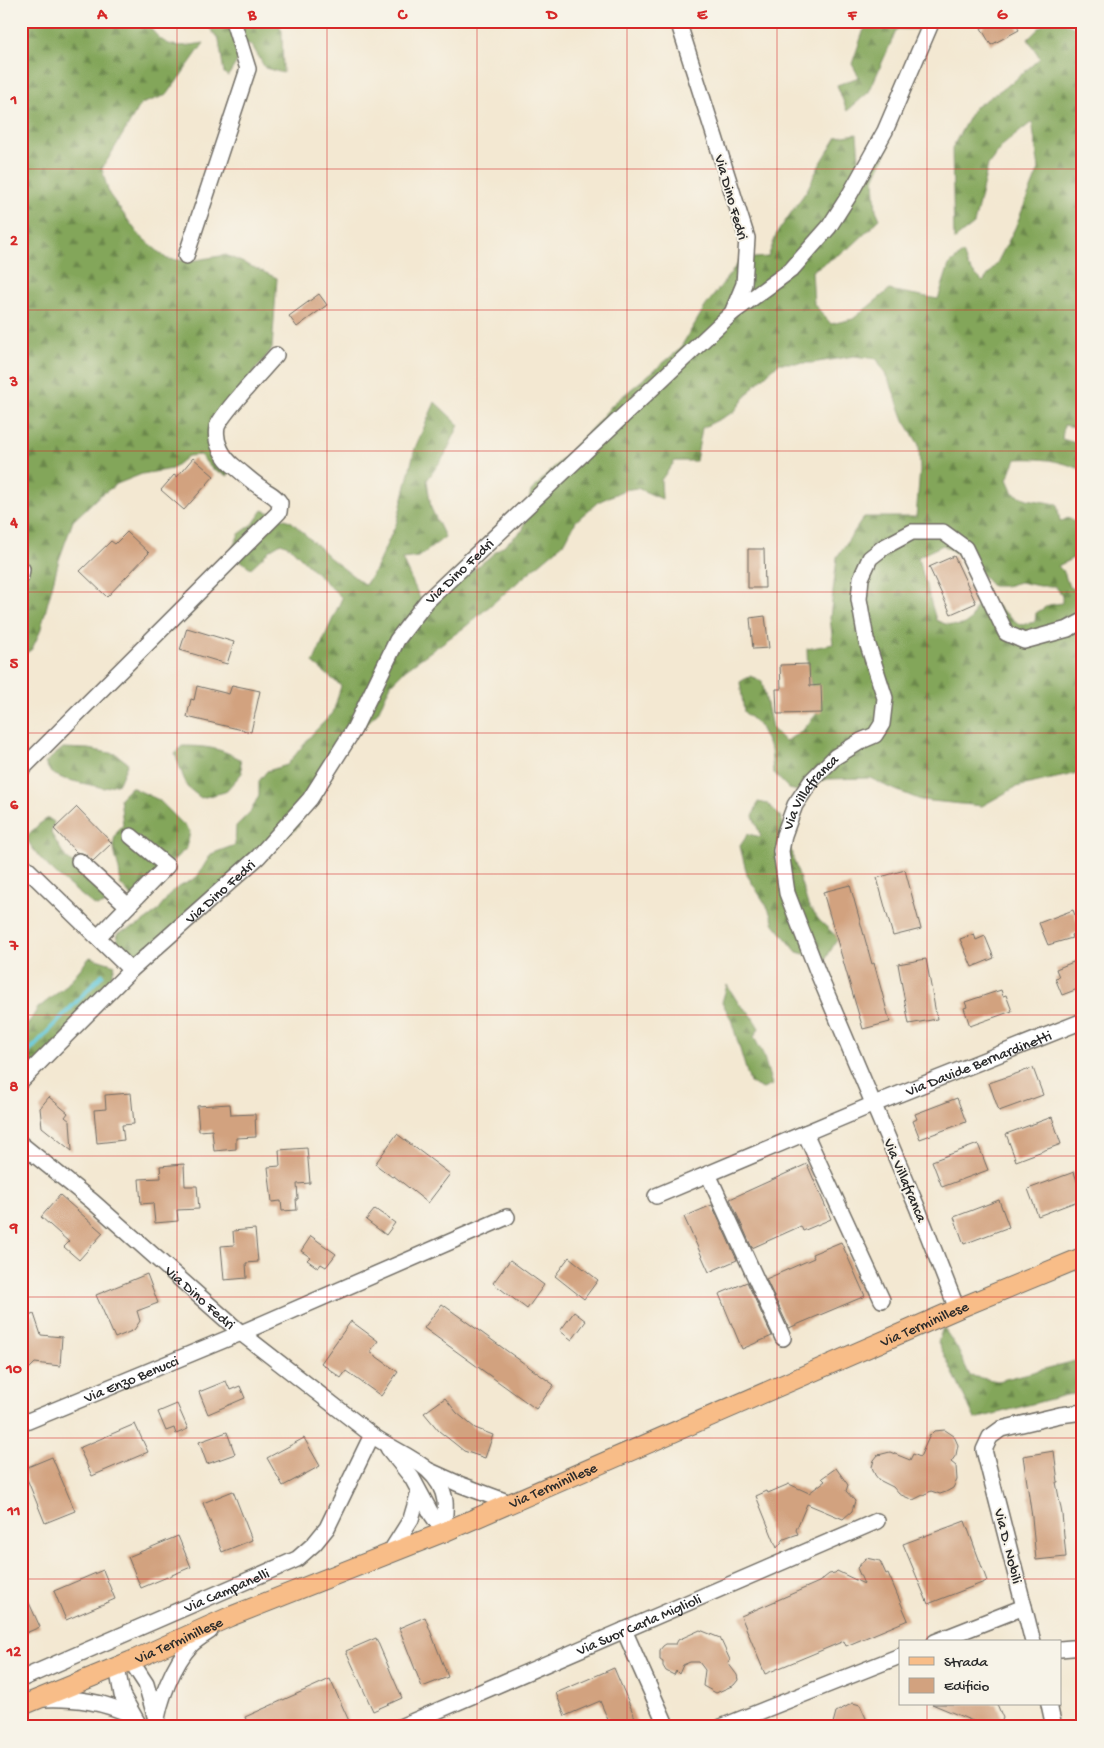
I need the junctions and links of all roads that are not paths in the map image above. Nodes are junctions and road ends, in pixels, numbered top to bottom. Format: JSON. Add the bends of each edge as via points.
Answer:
{"nodes":[{"id":1,"x":233,"y":21,"type":"edge"},
{"id":2,"x":678,"y":21,"type":"edge"},
{"id":3,"x":932,"y":21,"type":"edge"},
{"id":4,"x":186,"y":256,"type":"dead end"},
{"id":5,"x":732,"y":313,"type":"junction"},
{"id":6,"x":276,"y":355,"type":"dead end"},
{"id":7,"x":22,"y":569,"type":"edge"},
{"id":8,"x":21,"y":576,"type":"edge"},
{"id":9,"x":1083,"y":620,"type":"edge"},
{"id":10,"x":21,"y":770,"type":"edge"},
{"id":11,"x":131,"y":836,"type":"dead end"},
{"id":12,"x":79,"y":861,"type":"dead end"},
{"id":13,"x":21,"y":863,"type":"edge"},
{"id":14,"x":128,"y":906,"type":"junction"},
{"id":15,"x":98,"y":937,"type":"junction"},
{"id":16,"x":131,"y":970,"type":"junction"},
{"id":17,"x":1083,"y":1021,"type":"edge"},
{"id":18,"x":21,"y":1082,"type":"edge"},
{"id":19,"x":874,"y":1104,"type":"junction"},
{"id":20,"x":805,"y":1133,"type":"junction"},
{"id":21,"x":21,"y":1144,"type":"edge"},
{"id":22,"x":708,"y":1174,"type":"junction"},
{"id":23,"x":656,"y":1196,"type":"dead end"},
{"id":24,"x":507,"y":1217,"type":"dead end"},
{"id":25,"x":1083,"y":1257,"type":"edge"},
{"id":26,"x":882,"y":1300,"type":"dead end"},
{"id":27,"x":957,"y":1309,"type":"junction"},
{"id":28,"x":241,"y":1333,"type":"junction"},
{"id":29,"x":783,"y":1338,"type":"dead end"},
{"id":30,"x":1083,"y":1412,"type":"edge"},
{"id":31,"x":21,"y":1424,"type":"edge"},
{"id":32,"x":372,"y":1435,"type":"junction"},
{"id":33,"x":385,"y":1444,"type":"junction"},
{"id":34,"x":427,"y":1469,"type":"junction"},
{"id":35,"x":419,"y":1492,"type":"junction"},
{"id":36,"x":510,"y":1503,"type":"junction"},
{"id":37,"x":877,"y":1521,"type":"dead end"},
{"id":38,"x":444,"y":1532,"type":"junction"},
{"id":39,"x":389,"y":1554,"type":"junction"},
{"id":40,"x":1024,"y":1606,"type":"junction"},
{"id":41,"x":229,"y":1617,"type":"junction"},
{"id":42,"x":624,"y":1630,"type":"junction"},
{"id":43,"x":940,"y":1640,"type":"edge"},
{"id":44,"x":1032,"y":1640,"type":"edge"},
{"id":45,"x":1083,"y":1647,"type":"edge"},
{"id":46,"x":1062,"y":1649,"type":"edge"},
{"id":47,"x":899,"y":1656,"type":"edge"},
{"id":48,"x":124,"y":1664,"type":"junction"},
{"id":49,"x":21,"y":1679,"type":"edge"},
{"id":50,"x":29,"y":1703,"type":"edge"},
{"id":51,"x":1049,"y":1706,"type":"edge"},
{"id":52,"x":136,"y":1721,"type":"edge"},
{"id":53,"x":156,"y":1725,"type":"edge"},
{"id":54,"x":400,"y":1727,"type":"edge"},
{"id":55,"x":667,"y":1727,"type":"edge"},
{"id":56,"x":721,"y":1727,"type":"edge"},
{"id":57,"x":1054,"y":1727,"type":"edge"}],
"edges":[{"from":1,"to":4,"type":"street","via":[[248,69]]},
{"from":2,"to":5,"type":"street","name":"Via Dino Fedri","via":[[747,238],[744,284]]},
{"from":3,"to":5,"type":"street","via":[[885,131],[829,227],[791,270]]},
{"from":5,"to":16,"type":"street","name":"Via Dino Fedri","via":[[428,601],[397,640],[354,729],[310,798],[258,857]]},
{"from":6,"to":10,"type":"street","via":[[227,412],[218,425],[216,436],[220,450],[232,464],[275,495],[280,503],[279,512]]},
{"from":7,"to":8,"type":"street"},
{"from":9,"to":19,"type":"street","name":"Via Villafranca","via":[[1068,629],[1024,641],[1006,633],[965,548],[944,532],[912,532],[884,547],[870,558],[861,578],[859,599],[866,639],[885,698],[882,724],[875,735],[835,757],[812,780],[795,805],[781,851],[787,893]]},
{"from":11,"to":14,"type":"street","via":[[167,866]]},
{"from":12,"to":14,"type":"street"},
{"from":13,"to":15,"type":"street"},
{"from":14,"to":15,"type":"street"},
{"from":15,"to":16,"type":"street"},
{"from":16,"to":18,"type":"street","name":"Via Dino Fedri"},
{"from":17,"to":19,"type":"street","name":"Via Davide Bernardinetti"},
{"from":19,"to":20,"type":"street","name":"Via Davide Bernardinetti"},
{"from":19,"to":27,"type":"street","name":"Via Villafranca"},
{"from":20,"to":22,"type":"street","name":"Via Davide Bernardinetti"},
{"from":20,"to":26,"type":"street"},
{"from":21,"to":28,"type":"street","name":"Via Dino Fedri","via":[[92,1201]]},
{"from":22,"to":23,"type":"street","name":"Via Davide Bernardinetti"},
{"from":22,"to":29,"type":"street"},
{"from":24,"to":28,"type":"street","name":"Via Enzo Benucci"},
{"from":25,"to":27,"type":"main road","name":"Via Terminillese"},
{"from":27,"to":36,"type":"main road","name":"Via Terminillese"},
{"from":28,"to":31,"type":"street","name":"Via Enzo Benucci"},
{"from":28,"to":32,"type":"street","name":"Via Dino Fedri"},
{"from":30,"to":40,"type":"street","name":"Via D. Nobili","via":[[1001,1429],[990,1437],[984,1450]]},
{"from":32,"to":33,"type":"street","name":"Via Dino Fedri"},
{"from":32,"to":49,"type":"street","name":"Via Campanelli","via":[[327,1528],[297,1559]]},
{"from":33,"to":34,"type":"street","name":"Via Dino Fedri"},
{"from":33,"to":35,"type":"street","name":"Via Dino Fedri"},
{"from":34,"to":36,"type":"street","name":"Via Dino Fedri"},
{"from":34,"to":38,"type":"street","name":"Via Dino Fedri","via":[[437,1480],[445,1500]]},
{"from":35,"to":38,"type":"street","name":"Via Dino Fedri"},
{"from":35,"to":39,"type":"street","via":[[411,1519]]},
{"from":36,"to":38,"type":"main road","name":"Via Terminillese"},
{"from":37,"to":42,"type":"street","name":"Via Suor Carla Miglioli"},
{"from":38,"to":39,"type":"main road","name":"Via Terminillese"},
{"from":39,"to":41,"type":"main road","name":"Via Terminillese"},
{"from":40,"to":43,"type":"street"},
{"from":40,"to":44,"type":"street","name":"Via D. Nobili"},
{"from":41,"to":48,"type":"main road","name":"Via Terminillese"},
{"from":41,"to":53,"type":"street","via":[[192,1645],[182,1658],[163,1697]]},
{"from":42,"to":54,"type":"street","name":"Via Suor Carla Miglioli"},
{"from":42,"to":55,"type":"street"},
{"from":45,"to":46,"type":"street"},
{"from":47,"to":56,"type":"street"},
{"from":48,"to":50,"type":"main road","name":"Via Terminillese"},
{"from":48,"to":52,"type":"street","via":[[122,1694]]},
{"from":48,"to":53,"type":"street","via":[[146,1684]]},
{"from":50,"to":52,"type":"street","via":[[71,1698],[95,1702],[117,1708]]},
{"from":51,"to":57,"type":"street"}]}
